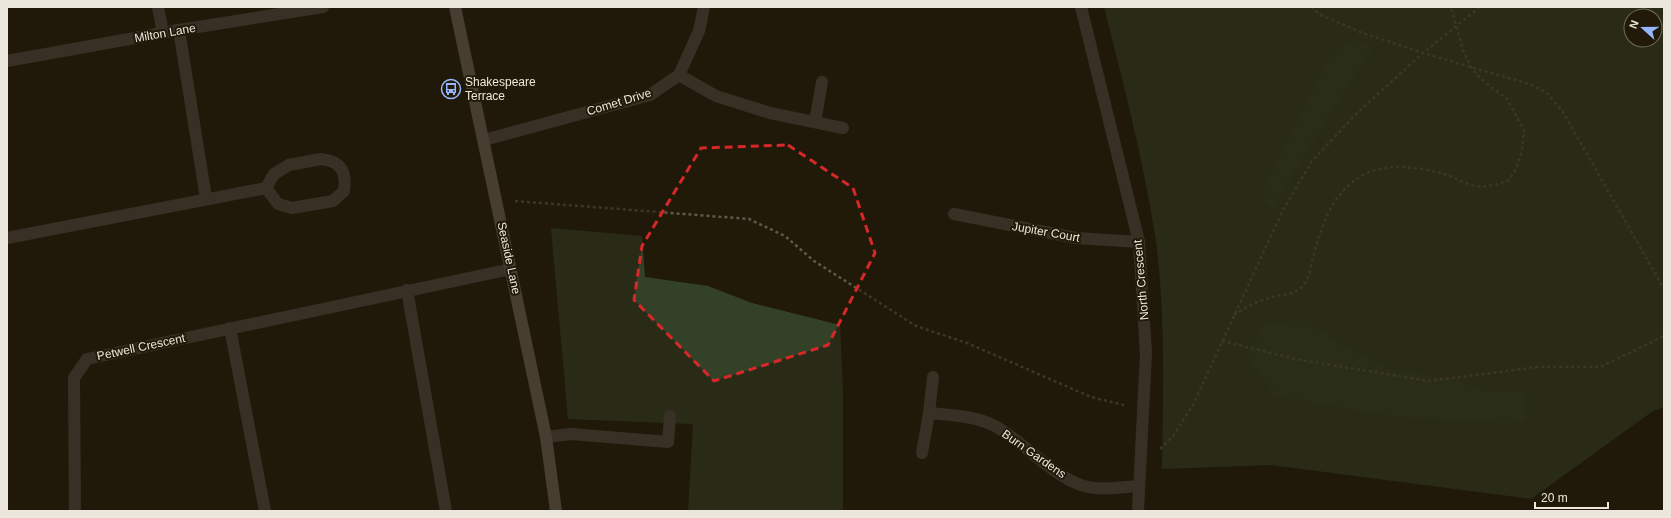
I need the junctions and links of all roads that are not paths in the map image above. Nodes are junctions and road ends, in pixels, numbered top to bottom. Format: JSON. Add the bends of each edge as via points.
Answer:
{"nodes":[{"id":1,"x":158,"y":7,"type":"edge"},
{"id":2,"x":323,"y":7,"type":"edge"},
{"id":3,"x":455,"y":7,"type":"edge"},
{"id":4,"x":704,"y":7,"type":"edge"},
{"id":5,"x":1081,"y":7,"type":"edge"},
{"id":6,"x":179,"y":30,"type":"junction"},
{"id":7,"x":163,"y":33,"type":"junction"},
{"id":8,"x":7,"y":61,"type":"edge"},
{"id":9,"x":679,"y":75,"type":"junction"},
{"id":10,"x":822,"y":82,"type":"dead end"},
{"id":11,"x":815,"y":122,"type":"junction"},
{"id":12,"x":843,"y":128,"type":"dead end"},
{"id":13,"x":484,"y":140,"type":"junction"},
{"id":14,"x":266,"y":188,"type":"junction"},
{"id":15,"x":206,"y":198,"type":"junction"},
{"id":16,"x":954,"y":214,"type":"dead end"},
{"id":17,"x":7,"y":238,"type":"edge"},
{"id":18,"x":1139,"y":242,"type":"junction"},
{"id":19,"x":511,"y":270,"type":"junction"},
{"id":20,"x":407,"y":290,"type":"junction"},
{"id":21,"x":230,"y":328,"type":"junction"},
{"id":22,"x":933,"y":377,"type":"dead end"},
{"id":23,"x":929,"y":413,"type":"junction"},
{"id":24,"x":670,"y":416,"type":"dead end"},
{"id":25,"x":546,"y":437,"type":"junction"},
{"id":26,"x":922,"y":453,"type":"dead end"},
{"id":27,"x":1139,"y":486,"type":"junction"},
{"id":28,"x":75,"y":511,"type":"edge"},
{"id":29,"x":265,"y":511,"type":"edge"},
{"id":30,"x":446,"y":511,"type":"edge"},
{"id":31,"x":556,"y":511,"type":"edge"},
{"id":32,"x":1138,"y":511,"type":"edge"}],
"edges":[{"from":1,"to":7,"type":"street"},
{"from":2,"to":6,"type":"street","name":"Milton Lane"},
{"from":3,"to":13,"type":"main road","name":"Seaside Lane"},
{"from":4,"to":9,"type":"street","via":[[699,31]]},
{"from":5,"to":18,"type":"street","name":"North Crescent"},
{"from":6,"to":7,"type":"street","name":"Milton Lane"},
{"from":6,"to":15,"type":"street"},
{"from":7,"to":8,"type":"street","name":"Milton Lane"},
{"from":9,"to":11,"type":"street","via":[[716,96],[770,113]]},
{"from":9,"to":13,"type":"street","name":"Comet Drive","via":[[650,95]]},
{"from":10,"to":11,"type":"street"},
{"from":11,"to":12,"type":"street"},
{"from":13,"to":19,"type":"main road","name":"Seaside Lane"},
{"from":14,"to":14,"type":"street","via":[[278,204],[292,208],[333,200],[344,191],[346,182],[340,166],[332,160],[321,159],[289,165],[274,174]]},
{"from":14,"to":15,"type":"street"},
{"from":15,"to":17,"type":"street"},
{"from":16,"to":18,"type":"street","name":"Jupiter Court","via":[[1076,238]]},
{"from":18,"to":27,"type":"street","name":"North Crescent","via":[[1146,353]]},
{"from":19,"to":20,"type":"street","name":"Petwell Crescent"},
{"from":19,"to":25,"type":"main road","name":"Seaside Lane"},
{"from":20,"to":21,"type":"street","name":"Petwell Crescent"},
{"from":20,"to":30,"type":"street"},
{"from":21,"to":28,"type":"street","name":"Petwell Crescent","via":[[87,359],[74,378]]},
{"from":21,"to":29,"type":"street"},
{"from":22,"to":23,"type":"street"},
{"from":23,"to":26,"type":"street"},
{"from":23,"to":27,"type":"street","name":"Burn Gardens","via":[[969,418],[995,426],[1065,477],[1084,486]]},
{"from":24,"to":25,"type":"street","via":[[668,442],[571,434]]},
{"from":25,"to":31,"type":"main road","name":"Seaside Lane"},
{"from":27,"to":32,"type":"street","name":"North Crescent"}]}
